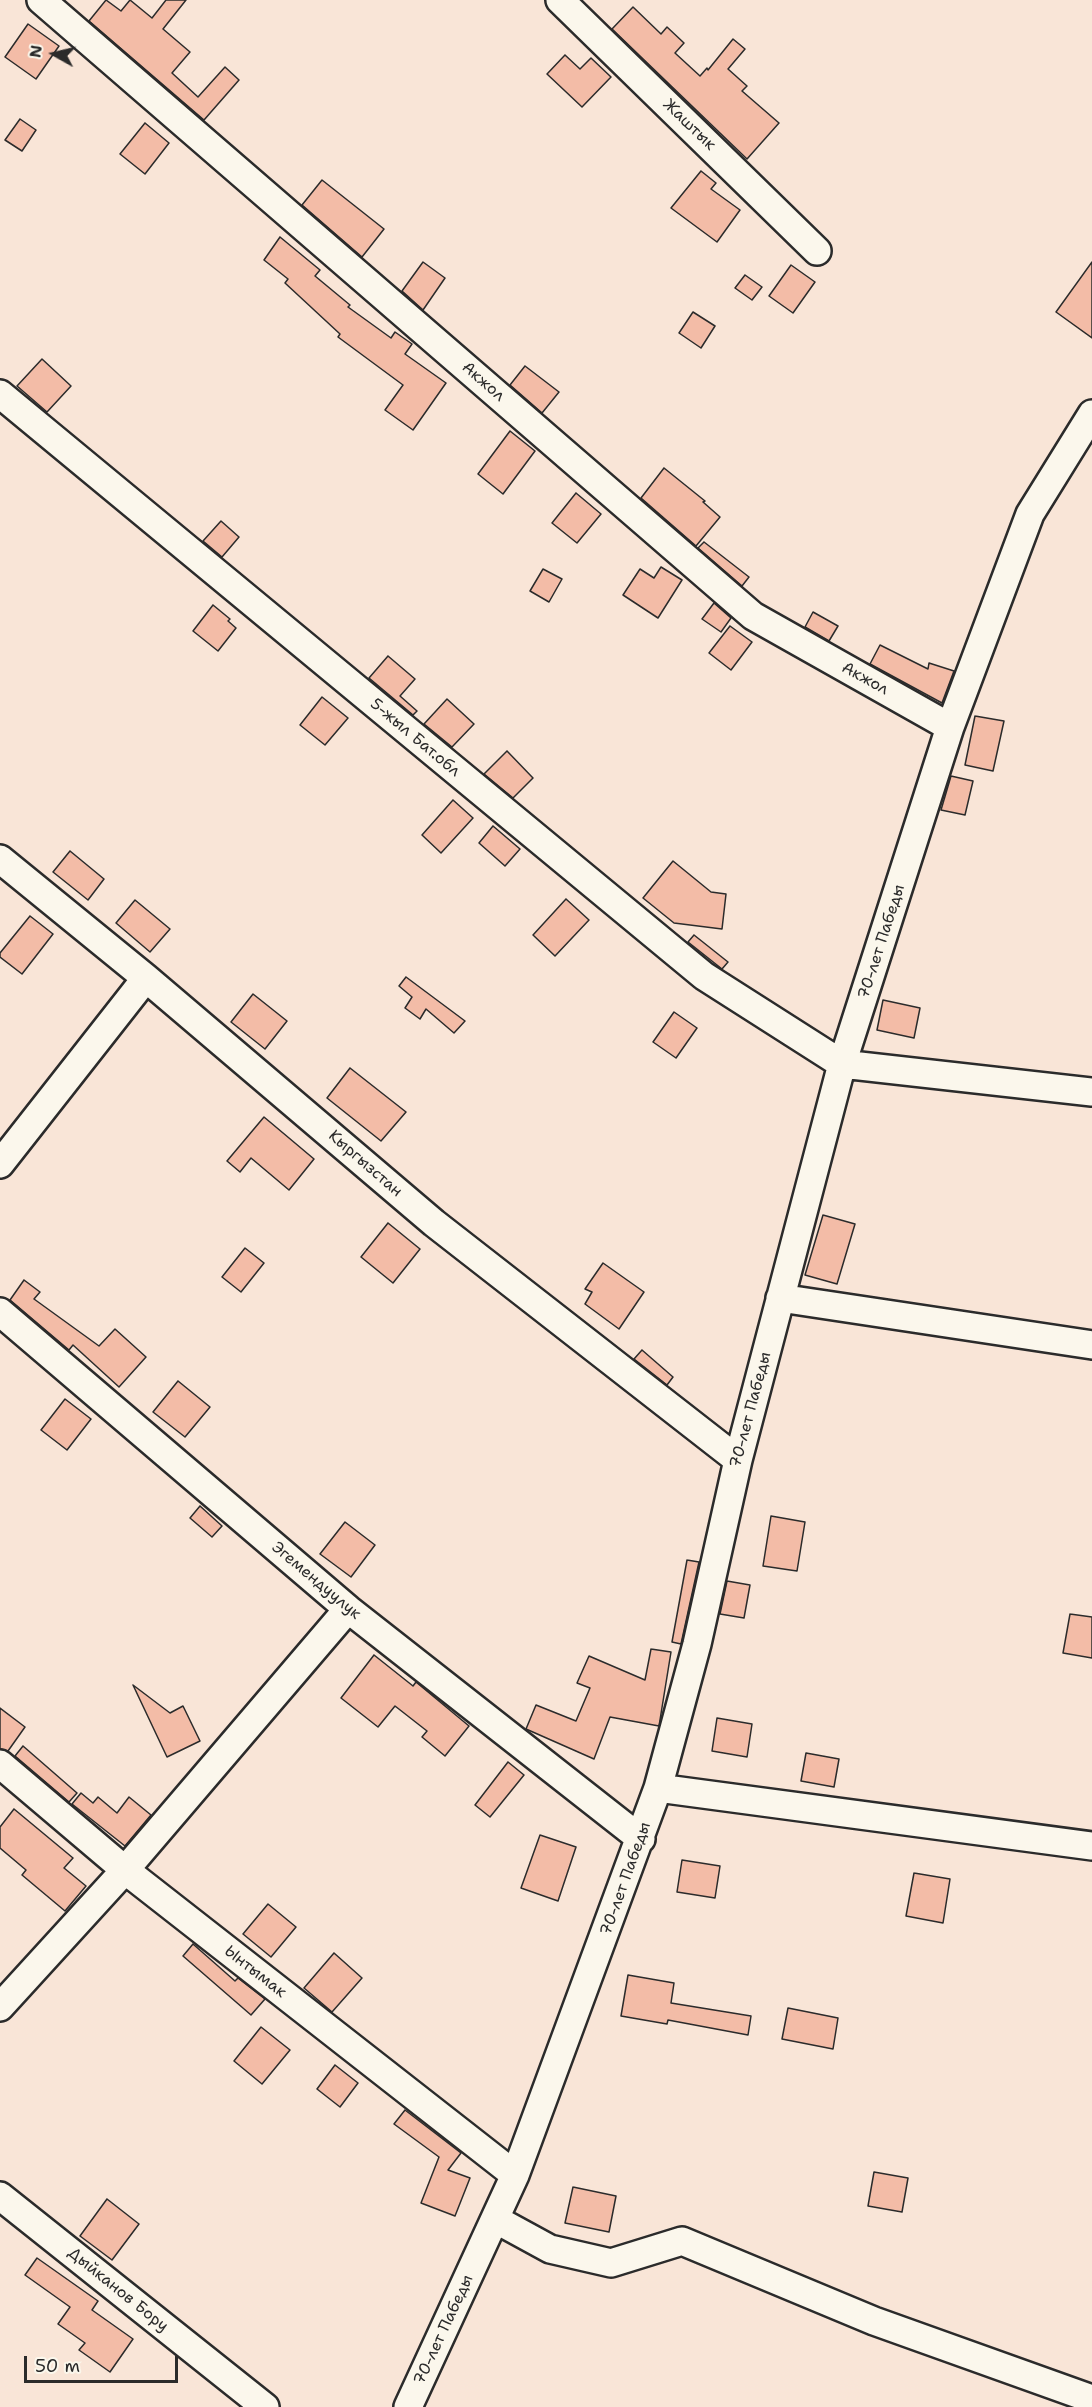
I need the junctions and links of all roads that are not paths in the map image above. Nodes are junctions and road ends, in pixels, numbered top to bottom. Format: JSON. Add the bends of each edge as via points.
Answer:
{"nodes":[{"id":1,"x":41,"y":0,"type":"edge"},
{"id":2,"x":560,"y":0,"type":"edge"},
{"id":3,"x":817,"y":251,"type":"dead end"},
{"id":4,"x":0,"y":394,"type":"edge"},
{"id":5,"x":1092,"y":414,"type":"edge"},
{"id":6,"x":950,"y":727,"type":"junction"},
{"id":7,"x":0,"y":859,"type":"edge"},
{"id":8,"x":146,"y":978,"type":"junction"},
{"id":9,"x":842,"y":1064,"type":"junction"},
{"id":10,"x":1092,"y":1092,"type":"edge"},
{"id":11,"x":0,"y":1164,"type":"edge"},
{"id":12,"x":780,"y":1298,"type":"junction"},
{"id":13,"x":0,"y":1312,"type":"edge"},
{"id":14,"x":1092,"y":1345,"type":"edge"},
{"id":15,"x":738,"y":1460,"type":"junction"},
{"id":16,"x":348,"y":1609,"type":"junction"},
{"id":17,"x":0,"y":1764,"type":"edge"},
{"id":18,"x":658,"y":1788,"type":"junction"},
{"id":19,"x":641,"y":1839,"type":"junction"},
{"id":20,"x":1092,"y":1846,"type":"edge"},
{"id":21,"x":125,"y":1870,"type":"junction"},
{"id":22,"x":0,"y":2007,"type":"edge"},
{"id":23,"x":515,"y":2175,"type":"junction"},
{"id":24,"x":0,"y":2196,"type":"edge"},
{"id":25,"x":495,"y":2219,"type":"junction"},
{"id":26,"x":1092,"y":2399,"type":"edge"},
{"id":27,"x":265,"y":2407,"type":"edge"},
{"id":28,"x":408,"y":2407,"type":"edge"}],
"edges":[{"from":1,"to":6,"type":"street","name":"Акжол","via":[[753,616]]},
{"from":2,"to":3,"type":"street","name":"Жаштык"},
{"from":4,"to":9,"type":"street","name":"5-жыл Бат.обл","via":[[704,976]]},
{"from":5,"to":6,"type":"street","name":"70-лет Пабеды","via":[[1030,514]]},
{"from":6,"to":9,"type":"street","name":"70-лет Пабеды"},
{"from":7,"to":8,"type":"street","name":"Кыргызстан"},
{"from":8,"to":11,"type":"street"},
{"from":8,"to":15,"type":"street","name":"Кыргызстан","via":[[434,1223]]},
{"from":9,"to":10,"type":"street"},
{"from":9,"to":12,"type":"street","name":"70-лет Пабеды"},
{"from":12,"to":14,"type":"street"},
{"from":12,"to":15,"type":"street","name":"70-лет Пабеды"},
{"from":13,"to":16,"type":"street","name":"Эгемендуулук"},
{"from":15,"to":18,"type":"street","name":"70-лет Пабеды","via":[[697,1644]]},
{"from":16,"to":19,"type":"street","name":"Эгемендуулук"},
{"from":16,"to":21,"type":"street"},
{"from":17,"to":21,"type":"street","name":"Ынтымак"},
{"from":18,"to":19,"type":"street","name":"70-лет Пабеды"},
{"from":18,"to":20,"type":"street"},
{"from":19,"to":23,"type":"street","name":"70-лет Пабеды"},
{"from":21,"to":22,"type":"street"},
{"from":21,"to":23,"type":"street","name":"Ынтымак"},
{"from":23,"to":25,"type":"street","name":"70-лет Пабеды"},
{"from":24,"to":27,"type":"street","name":"Дыйканов Бору"},
{"from":25,"to":26,"type":"street","via":[[550,2249],[612,2263],[682,2241],[874,2321]]},
{"from":25,"to":28,"type":"street","name":"70-лет Пабеды"}]}
